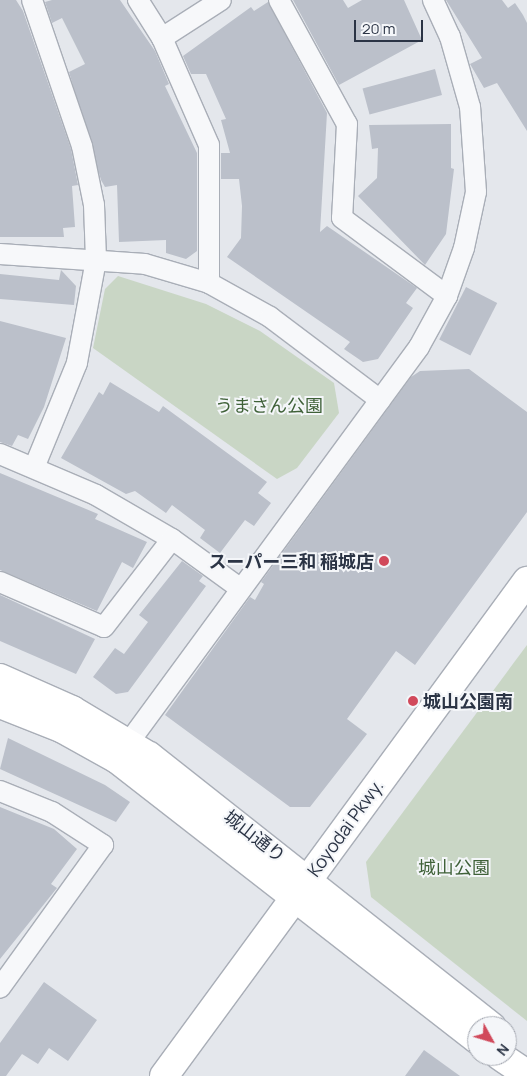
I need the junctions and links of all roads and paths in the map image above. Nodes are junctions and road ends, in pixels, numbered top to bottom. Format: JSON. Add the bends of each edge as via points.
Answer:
{"nodes":[{"id":1,"x":32,"y":0,"type":"edge"},
{"id":2,"x":138,"y":0,"type":"edge"},
{"id":3,"x":221,"y":0,"type":"edge"},
{"id":4,"x":279,"y":0,"type":"edge"},
{"id":5,"x":433,"y":0,"type":"edge"},
{"id":6,"x":162,"y":38,"type":"junction"},
{"id":7,"x":0,"y":254,"type":"edge"},
{"id":8,"x":96,"y":260,"type":"junction"},
{"id":9,"x":209,"y":282,"type":"junction"},
{"id":10,"x":447,"y":296,"type":"junction"},
{"id":11,"x":380,"y":400,"type":"junction"},
{"id":12,"x":0,"y":454,"type":"edge"},
{"id":13,"x":34,"y":468,"type":"junction"},
{"id":14,"x":172,"y":539,"type":"junction"},
{"id":15,"x":527,"y":581,"type":"edge"},
{"id":16,"x":0,"y":582,"type":"edge"},
{"id":17,"x":241,"y":589,"type":"junction"},
{"id":18,"x":0,"y":678,"type":"edge"},
{"id":19,"x":0,"y":704,"type":"edge"},
{"id":20,"x":123,"y":750,"type":"junction"},
{"id":21,"x":0,"y":791,"type":"edge"},
{"id":22,"x":303,"y":887,"type":"junction"},
{"id":23,"x":0,"y":988,"type":"edge"},
{"id":24,"x":477,"y":1016,"type":"edge"},
{"id":25,"x":467,"y":1030,"type":"edge"},
{"id":26,"x":515,"y":1066,"type":"edge"},
{"id":27,"x":527,"y":1074,"type":"edge"},
{"id":28,"x":164,"y":1076,"type":"edge"}],
"edges":[{"from":1,"to":8,"type":"street","via":[[82,146],[94,205]]},
{"from":2,"to":6,"type":"street"},
{"from":3,"to":6,"type":"street"},
{"from":4,"to":10,"type":"street","via":[[347,124],[342,218]]},
{"from":5,"to":10,"type":"street","via":[[450,37],[470,107],[476,192],[464,248]]},
{"from":6,"to":9,"type":"street","via":[[209,145]]},
{"from":7,"to":8,"type":"street"},
{"from":8,"to":9,"type":"street","via":[[145,264]]},
{"from":8,"to":13,"type":"street","via":[[77,363]]},
{"from":9,"to":11,"type":"street","via":[[270,317]]},
{"from":10,"to":11,"type":"street","via":[[419,346]]},
{"from":11,"to":17,"type":"street"},
{"from":12,"to":13,"type":"street"},
{"from":13,"to":14,"type":"street","via":[[96,495]]},
{"from":14,"to":16,"type":"street","via":[[104,627]]},
{"from":14,"to":17,"type":"street"},
{"from":15,"to":22,"type":"street","name":"Koyodai Pkwy."},
{"from":17,"to":20,"type":"street"},
{"from":18,"to":20,"type":"street","name":"城山通り","via":[[72,710]]},
{"from":19,"to":20,"type":"street","name":"城山通り"},
{"from":20,"to":22,"type":"street","name":"城山通り"},
{"from":21,"to":23,"type":"street","via":[[52,812],[103,845]]},
{"from":22,"to":24,"type":"street","name":"城山通り"},
{"from":22,"to":25,"type":"street","name":"城山通り"},
{"from":22,"to":28,"type":"street","name":"Koyodai Pkwy."},
{"from":26,"to":27,"type":"street"}]}
